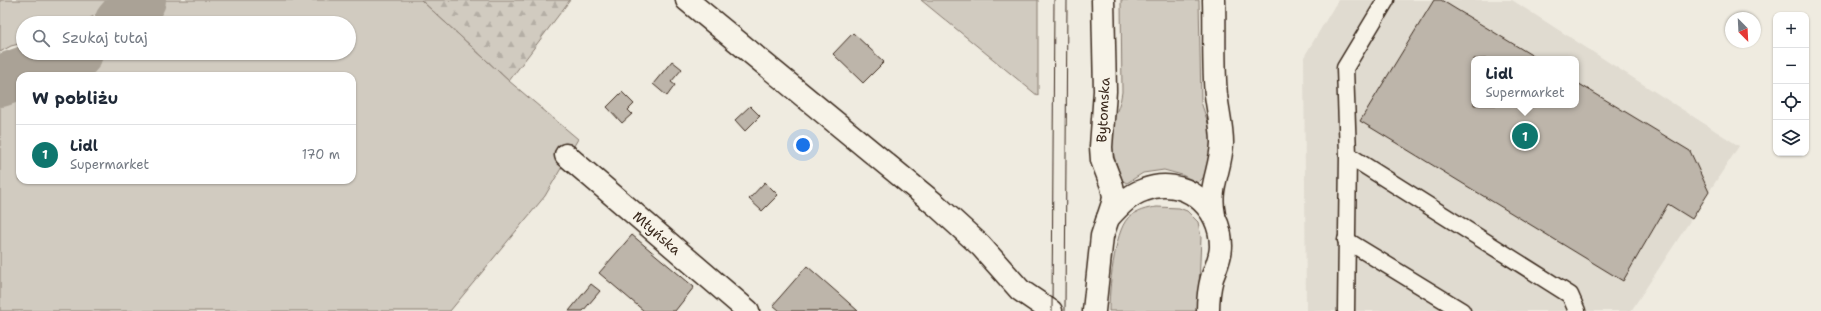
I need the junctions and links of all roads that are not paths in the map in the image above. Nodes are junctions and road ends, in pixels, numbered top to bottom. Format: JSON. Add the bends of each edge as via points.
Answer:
{"nodes":[{"id":1,"x":687,"y":0,"type":"edge"},
{"id":2,"x":1103,"y":0,"type":"edge"},
{"id":3,"x":1214,"y":0,"type":"edge"},
{"id":4,"x":1386,"y":0,"type":"edge"},
{"id":5,"x":566,"y":155,"type":"dead end"},
{"id":6,"x":1348,"y":155,"type":"junction"},
{"id":7,"x":1214,"y":215,"type":"junction"},
{"id":8,"x":1108,"y":218,"type":"junction"},
{"id":9,"x":1346,"y":240,"type":"junction"},
{"id":10,"x":748,"y":311,"type":"edge"},
{"id":11,"x":1051,"y":311,"type":"edge"},
{"id":12,"x":1094,"y":311,"type":"edge"},
{"id":13,"x":1208,"y":311,"type":"edge"},
{"id":14,"x":1346,"y":311,"type":"edge"},
{"id":15,"x":1462,"y":311,"type":"edge"},
{"id":16,"x":1577,"y":311,"type":"edge"}],
"edges":[{"from":1,"to":11,"type":"street","via":[[936,204],[981,246],[1020,290]]},
{"from":2,"to":8,"type":"street","name":"Bytomska","via":[[1105,91],[1100,147],[1114,196]]},
{"from":3,"to":7,"type":"street","via":[[1216,94],[1222,142],[1221,159],[1212,188],[1211,203]]},
{"from":4,"to":6,"type":"lane","via":[[1345,68]]},
{"from":5,"to":10,"type":"street","name":"Młyńska"},
{"from":6,"to":9,"type":"lane"},
{"from":6,"to":16,"type":"lane","via":[[1570,294]]},
{"from":7,"to":8,"type":"street","via":[[1203,201],[1192,193],[1160,186],[1144,189],[1131,196]]},
{"from":7,"to":13,"type":"street","via":[[1221,246],[1208,295]]},
{"from":8,"to":12,"type":"street","name":"Bytomska","via":[[1102,236]]},
{"from":9,"to":14,"type":"lane"},
{"from":9,"to":15,"type":"lane"}]}
